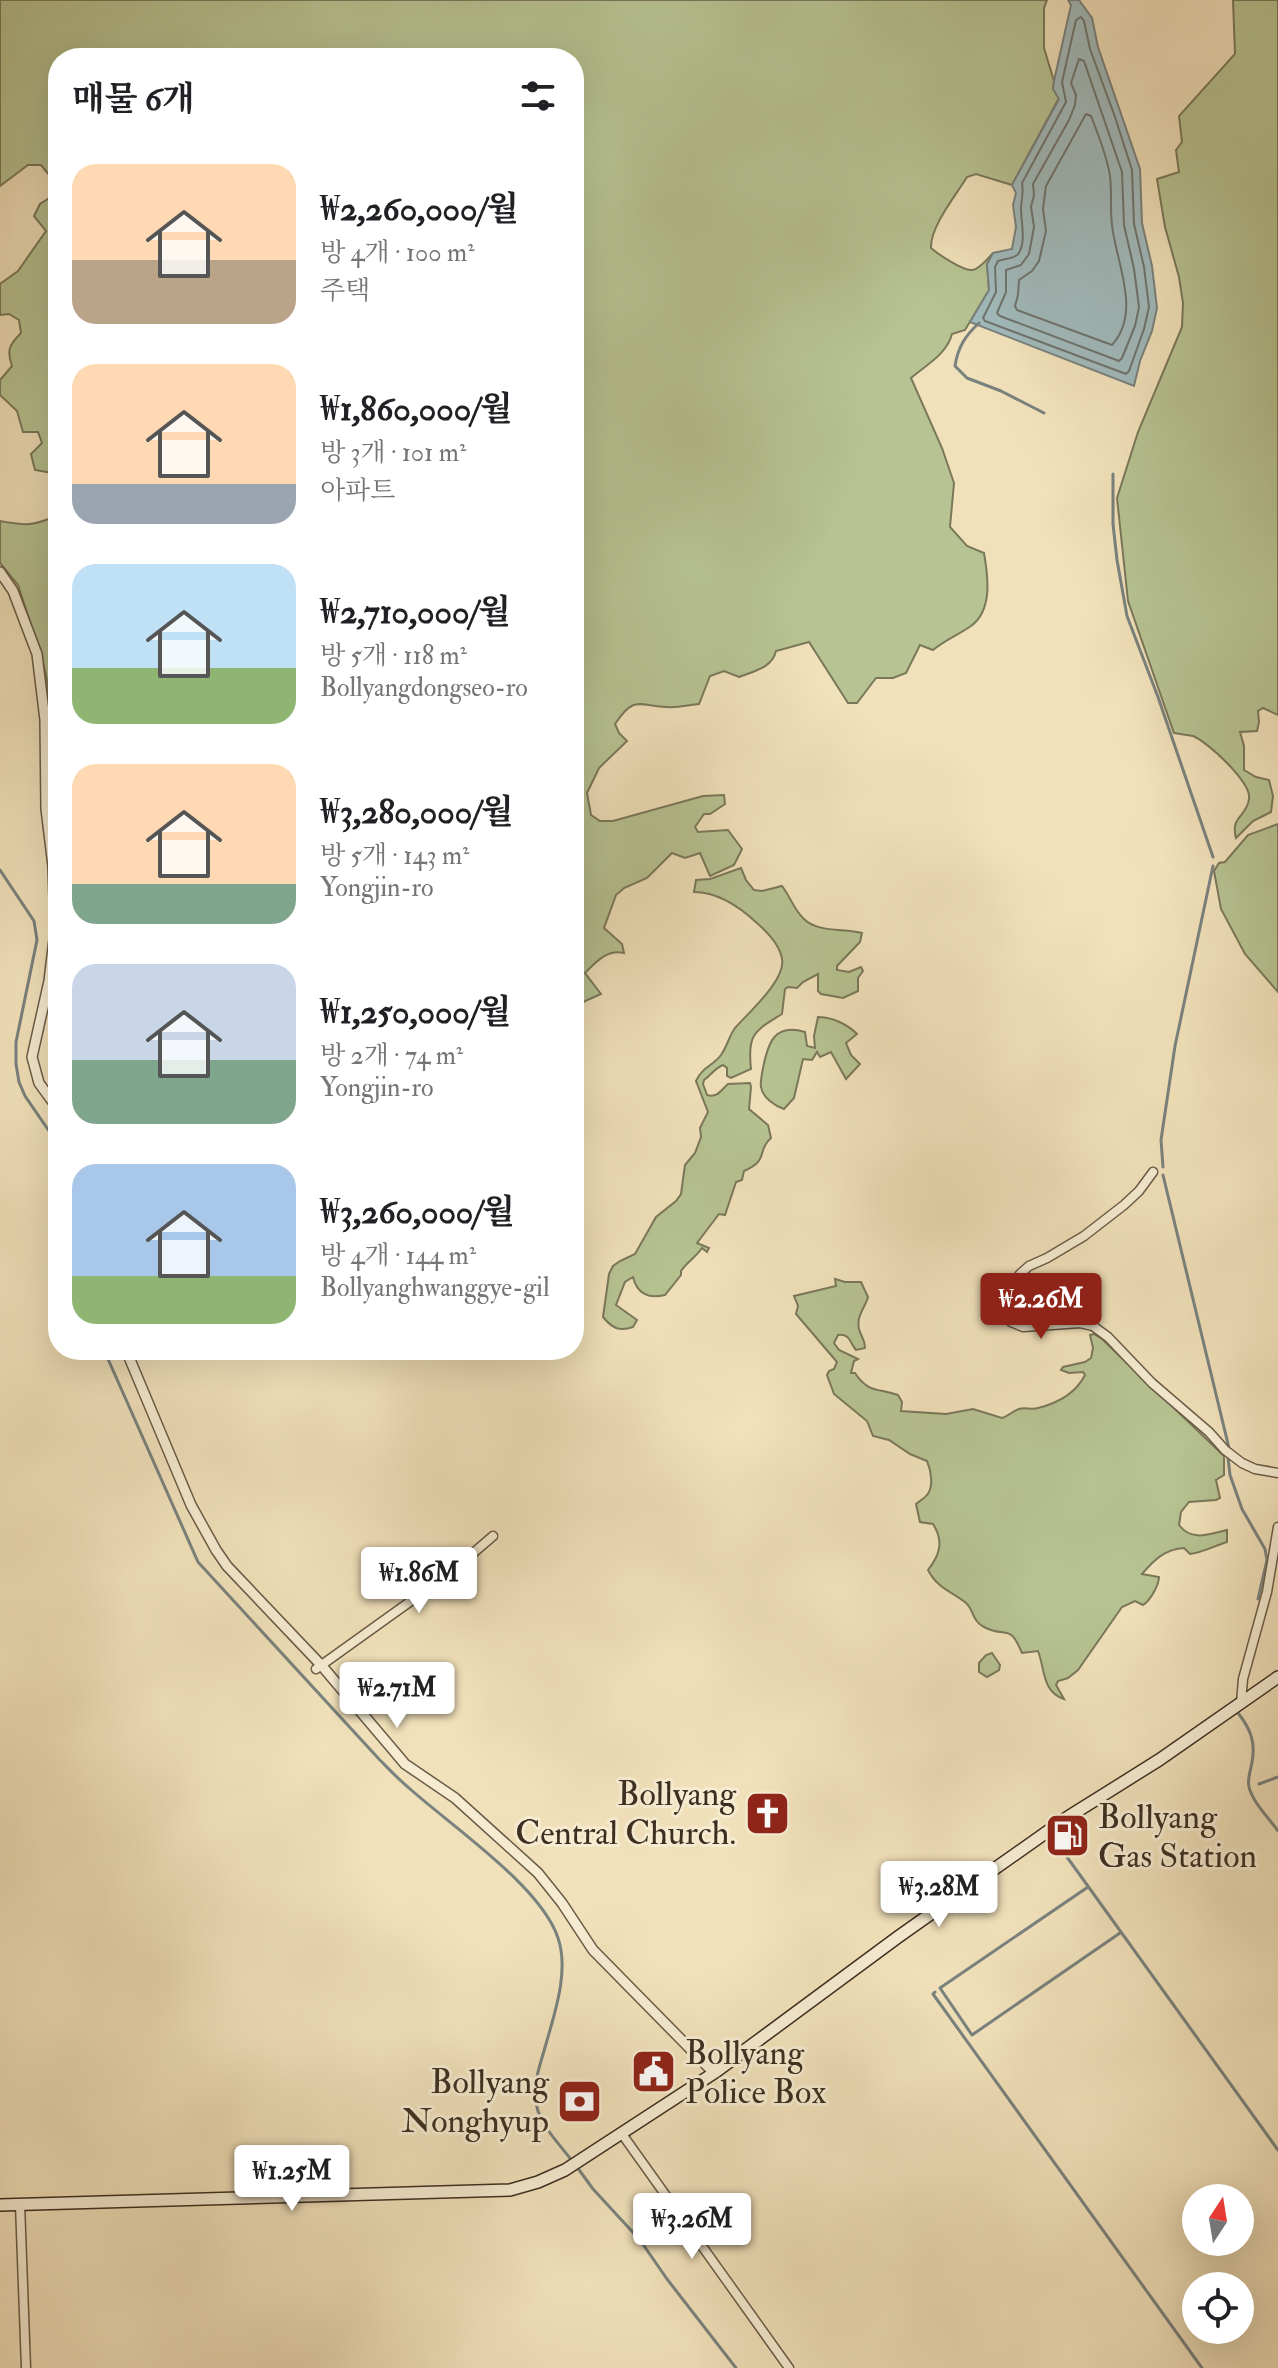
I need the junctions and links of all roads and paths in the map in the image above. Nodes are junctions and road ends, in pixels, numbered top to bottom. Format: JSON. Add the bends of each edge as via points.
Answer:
{"nodes":[{"id":1,"x":0,"y":572,"type":"edge"},
{"id":2,"x":48,"y":825,"type":"edge"},
{"id":3,"x":48,"y":981,"type":"edge"},
{"id":4,"x":48,"y":1095,"type":"edge"},
{"id":5,"x":1153,"y":1172,"type":"dead end"},
{"id":6,"x":130,"y":1360,"type":"edge"},
{"id":7,"x":1278,"y":1473,"type":"edge"},
{"id":8,"x":1278,"y":1527,"type":"edge"},
{"id":9,"x":493,"y":1536,"type":"dead end"},
{"id":10,"x":319,"y":1667,"type":"junction"},
{"id":11,"x":1278,"y":1677,"type":"edge"},
{"id":12,"x":1241,"y":1703,"type":"junction"},
{"id":13,"x":714,"y":2073,"type":"junction"},
{"id":14,"x":622,"y":2134,"type":"junction"},
{"id":15,"x":20,"y":2204,"type":"junction"},
{"id":16,"x":0,"y":2205,"type":"edge"},
{"id":17,"x":26,"y":2368,"type":"edge"},
{"id":18,"x":789,"y":2368,"type":"edge"}],
"edges":[{"from":1,"to":2,"type":"street","via":[[13,591],[37,654]]},
{"from":3,"to":4,"type":"street","via":[[32,1057]]},
{"from":5,"to":7,"type":"street","via":[[1124,1205],[1084,1236],[1020,1274],[1005,1314],[1023,1327],[1093,1326],[1225,1450],[1255,1469]]},
{"from":6,"to":10,"type":"street","via":[[191,1505],[216,1550]]},
{"from":8,"to":12,"type":"street"},
{"from":9,"to":10,"type":"street"},
{"from":10,"to":13,"type":"street","via":[[405,1764],[455,1798],[538,1873],[593,1950]]},
{"from":11,"to":12,"type":"main road"},
{"from":12,"to":13,"type":"main road","via":[[1068,1817]]},
{"from":13,"to":14,"type":"main road"},
{"from":14,"to":15,"type":"main road","via":[[569,2167],[510,2190]]},
{"from":14,"to":18,"type":"street"},
{"from":15,"to":16,"type":"main road"},
{"from":15,"to":17,"type":"street"}]}
